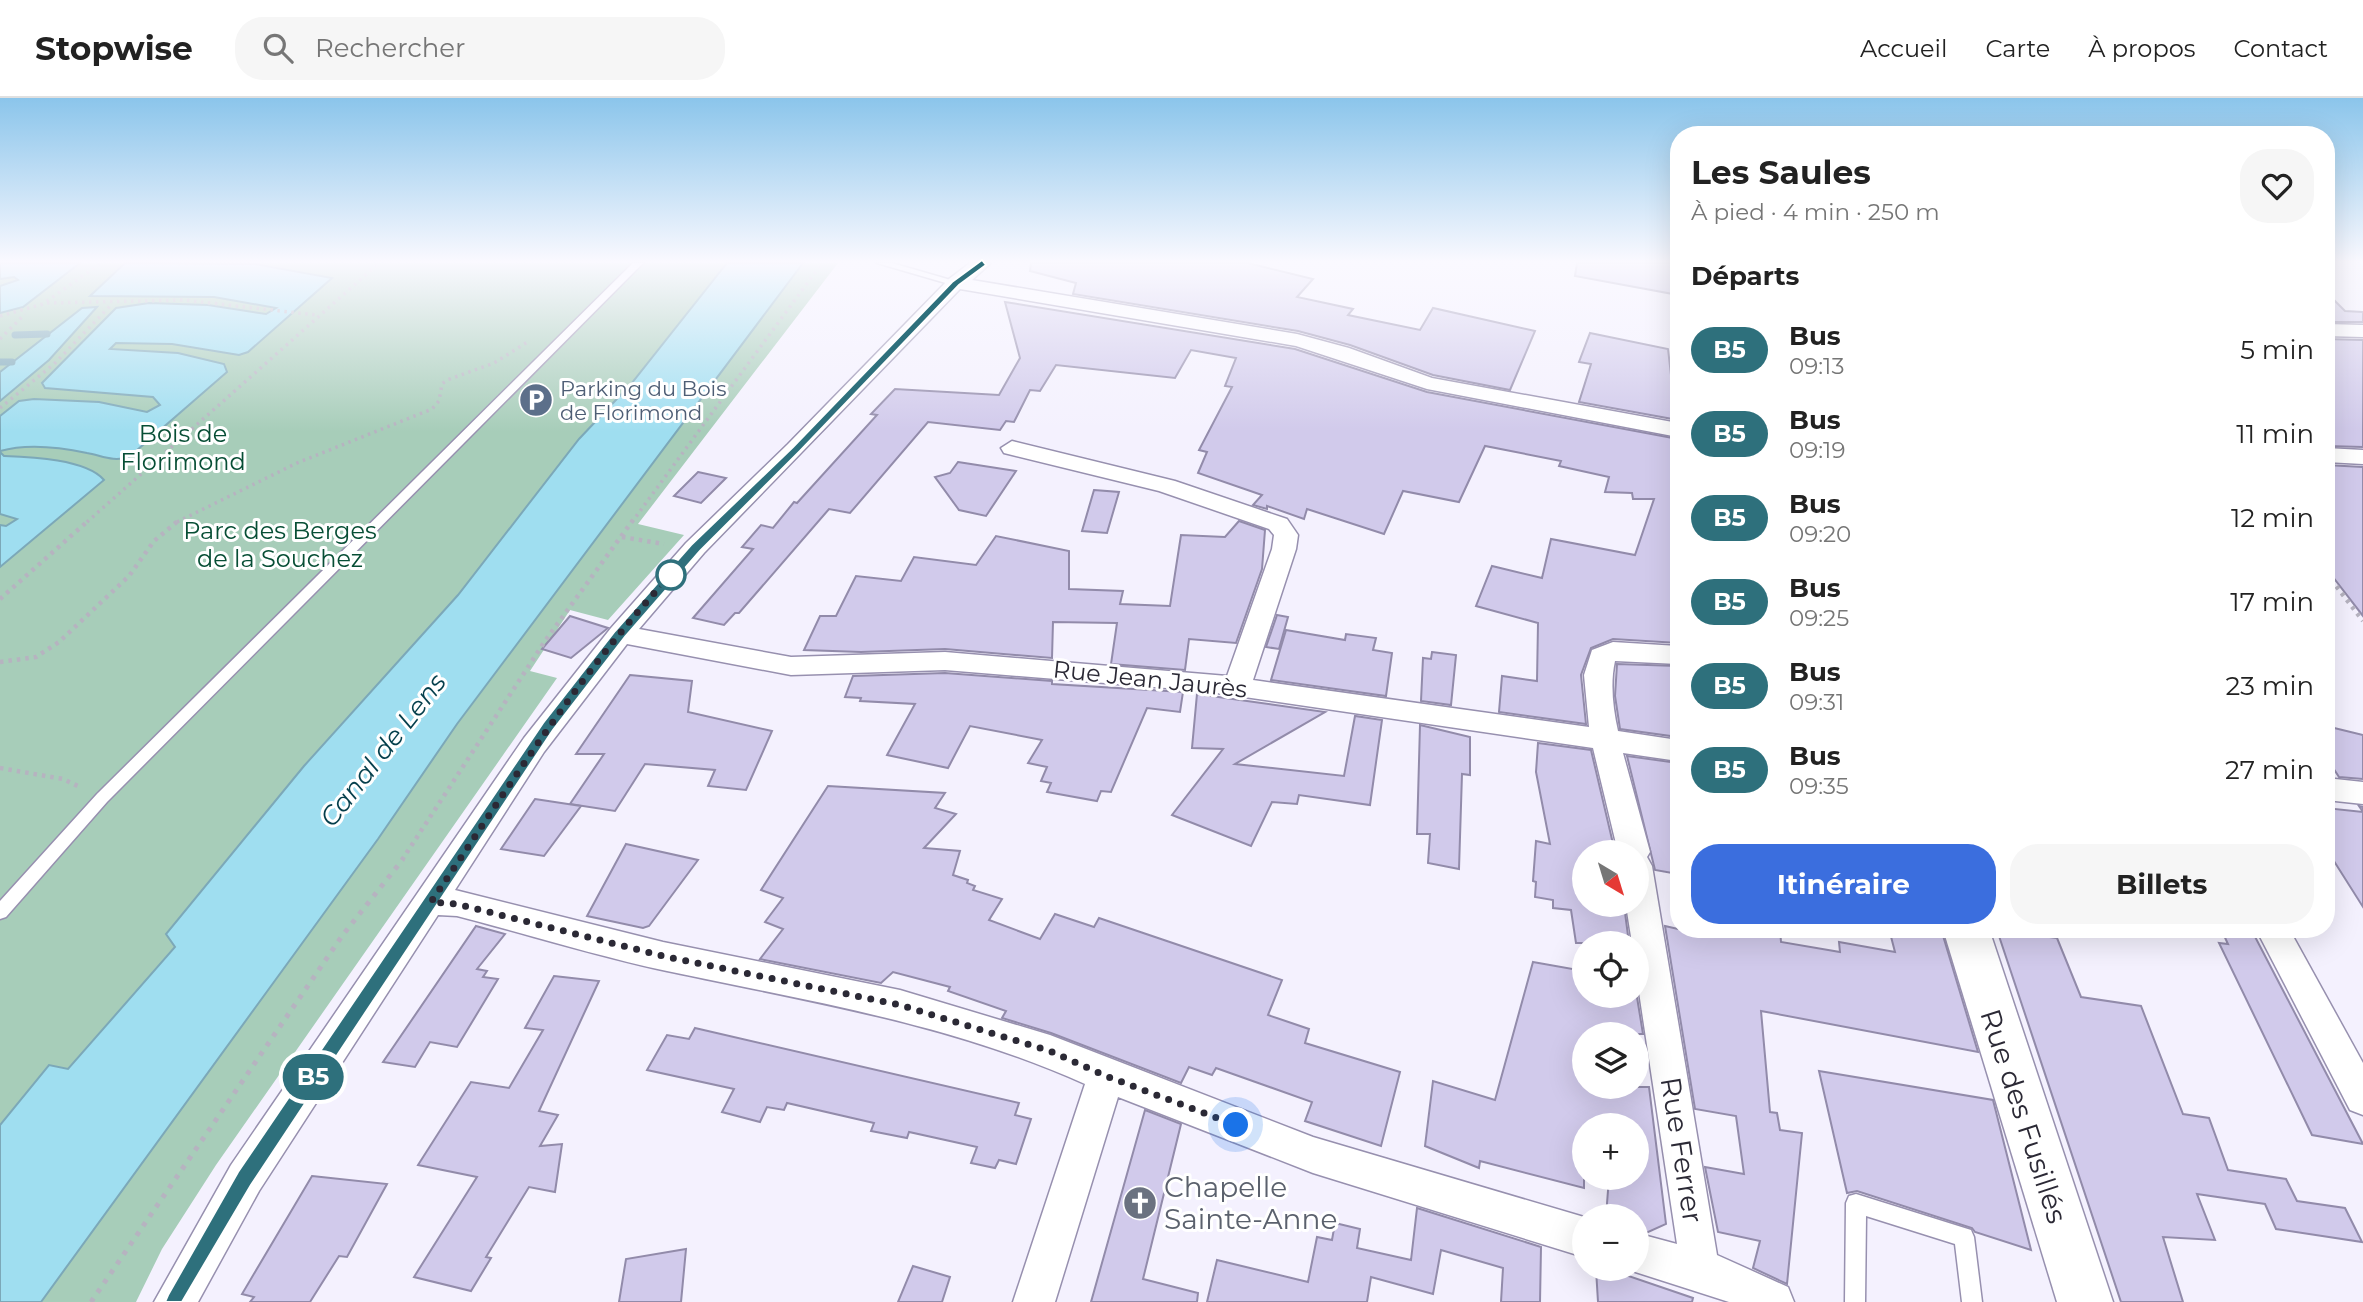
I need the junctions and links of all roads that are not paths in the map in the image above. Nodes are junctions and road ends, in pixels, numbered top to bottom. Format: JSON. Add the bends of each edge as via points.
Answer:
{"nodes":[{"id":1,"x":582,"y":319,"type":"edge"},
{"id":2,"x":922,"y":319,"type":"edge"},
{"id":3,"x":1170,"y":319,"type":"edge"},
{"id":4,"x":2335,"y":330,"type":"edge"},
{"id":5,"x":2363,"y":331,"type":"edge"},
{"id":6,"x":1670,"y":429,"type":"edge"},
{"id":7,"x":1012,"y":448,"type":"dead end"},
{"id":8,"x":2335,"y":455,"type":"edge"},
{"id":9,"x":2363,"y":457,"type":"edge"},
{"id":10,"x":620,"y":634,"type":"junction"},
{"id":11,"x":1670,"y":655,"type":"edge"},
{"id":12,"x":1237,"y":687,"type":"junction"},
{"id":13,"x":1605,"y":741,"type":"junction"},
{"id":14,"x":1670,"y":749,"type":"edge"},
{"id":15,"x":2335,"y":790,"type":"edge"},
{"id":16,"x":2363,"y":793,"type":"edge"},
{"id":17,"x":1631,"y":840,"type":"edge"},
{"id":18,"x":431,"y":902,"type":"junction"},
{"id":19,"x":0,"y":912,"type":"edge"},
{"id":20,"x":1644,"y":917,"type":"edge"},
{"id":21,"x":1968,"y":938,"type":"edge"},
{"id":22,"x":2277,"y":938,"type":"edge"},
{"id":23,"x":1106,"y":1076,"type":"junction"},
{"id":24,"x":2363,"y":1098,"type":"edge"},
{"id":25,"x":1572,"y":1233,"type":"edge"},
{"id":26,"x":1649,"y":1256,"type":"edge"},
{"id":27,"x":1696,"y":1268,"type":"junction"},
{"id":28,"x":175,"y":1302,"type":"edge"},
{"id":29,"x":1034,"y":1302,"type":"edge"},
{"id":30,"x":1773,"y":1302,"type":"edge"},
{"id":31,"x":1855,"y":1302,"type":"edge"},
{"id":32,"x":1972,"y":1302,"type":"edge"},
{"id":33,"x":2085,"y":1302,"type":"edge"}],
"edges":[{"from":1,"to":19,"type":"lane","via":[[102,797]]},
{"from":2,"to":10,"type":"street","via":[[695,548]]},
{"from":3,"to":6,"type":"street","via":[[1297,340],[1427,383]]},
{"from":4,"to":5,"type":"street"},
{"from":7,"to":12,"type":"street","via":[[1167,486],[1278,524],[1286,536],[1284,549]]},
{"from":8,"to":9,"type":"street"},
{"from":10,"to":12,"type":"street","name":"Rue Jean Jaurès","via":[[791,666],[945,661]]},
{"from":10,"to":18,"type":"street","via":[[534,745]]},
{"from":11,"to":13,"type":"street","via":[[1613,651],[1602,656],[1597,669]]},
{"from":12,"to":13,"type":"street","name":"Rue Jean Jaurès"},
{"from":13,"to":14,"type":"street","name":"Rue Jean Jaurès"},
{"from":13,"to":17,"type":"street"},
{"from":15,"to":16,"type":"street"},
{"from":18,"to":23,"type":"street","via":[[457,904],[663,956],[900,1005],[1050,1051]]},
{"from":18,"to":28,"type":"street","via":[[245,1178]]},
{"from":20,"to":27,"type":"street","name":"Rue Ferrer","via":[[1698,1248]]},
{"from":21,"to":33,"type":"main road","name":"Rue des Fusillés"},
{"from":22,"to":24,"type":"street"},
{"from":23,"to":25,"type":"street","via":[[1313,1155]]},
{"from":23,"to":29,"type":"street"},
{"from":26,"to":27,"type":"street"},
{"from":27,"to":30,"type":"street"},
{"from":31,"to":32,"type":"lane","via":[[1856,1203],[1964,1237]]}]}
